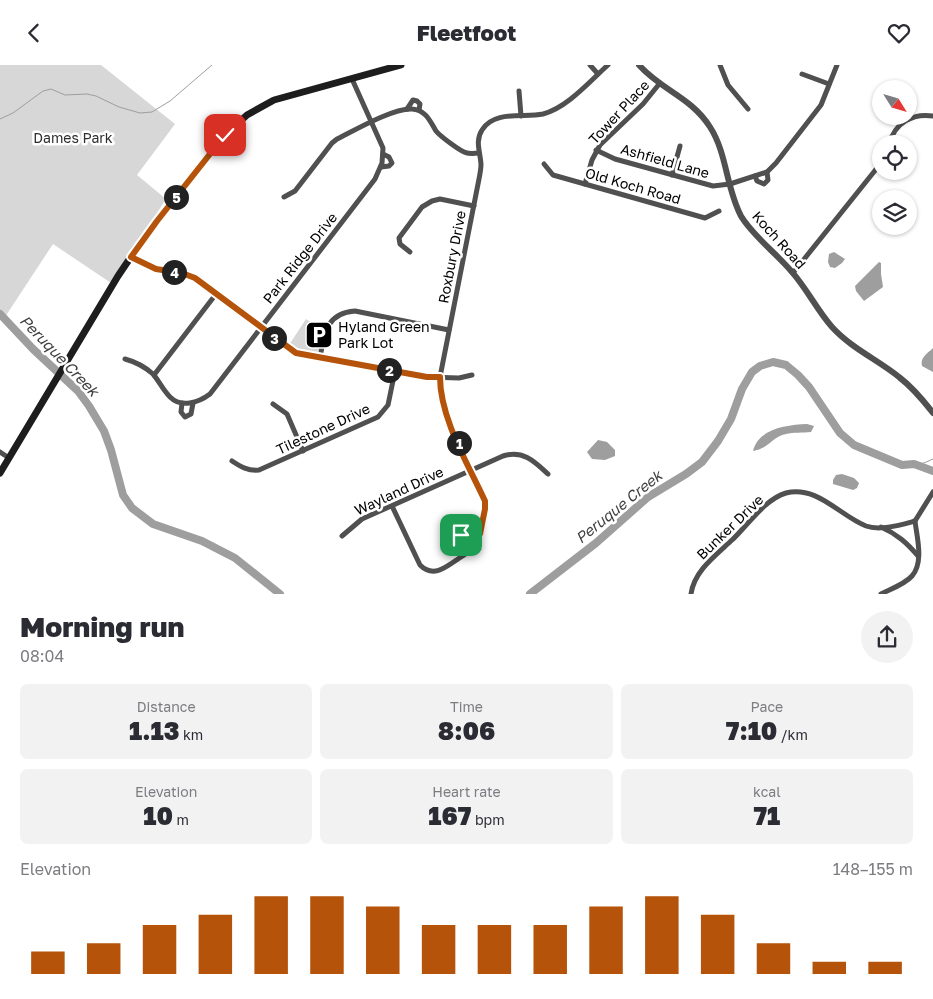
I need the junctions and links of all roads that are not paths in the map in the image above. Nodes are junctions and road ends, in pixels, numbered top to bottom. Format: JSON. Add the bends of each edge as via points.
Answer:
{"nodes":[{"id":1,"x":401,"y":65,"type":"edge"},
{"id":2,"x":590,"y":65,"type":"edge"},
{"id":3,"x":608,"y":65,"type":"edge"},
{"id":4,"x":639,"y":65,"type":"edge"},
{"id":5,"x":720,"y":65,"type":"edge"},
{"id":6,"x":837,"y":65,"type":"edge"},
{"id":7,"x":598,"y":74,"type":"junction"},
{"id":8,"x":802,"y":74,"type":"dead end"},
{"id":9,"x":352,"y":79,"type":"junction"},
{"id":10,"x":660,"y":83,"type":"junction"},
{"id":11,"x":829,"y":84,"type":"junction"},
{"id":12,"x":519,"y":91,"type":"dead end"},
{"id":13,"x":407,"y":109,"type":"junction"},
{"id":14,"x":748,"y":109,"type":"dead end"},
{"id":15,"x":419,"y":110,"type":"junction"},
{"id":16,"x":521,"y":116,"type":"junction"},
{"id":17,"x":933,"y":116,"type":"edge"},
{"id":18,"x":371,"y":123,"type":"junction"},
{"id":19,"x":892,"y":135,"type":"edge"},
{"id":20,"x":680,"y":146,"type":"dead end"},
{"id":21,"x":596,"y":150,"type":"junction"},
{"id":22,"x":479,"y":153,"type":"junction"},
{"id":23,"x":383,"y":154,"type":"junction"},
{"id":24,"x":544,"y":164,"type":"dead end"},
{"id":25,"x":381,"y":167,"type":"junction"},
{"id":26,"x":767,"y":172,"type":"junction"},
{"id":27,"x":872,"y":174,"type":"edge"},
{"id":28,"x":672,"y":175,"type":"junction"},
{"id":29,"x":755,"y":176,"type":"junction"},
{"id":30,"x":585,"y":184,"type":"junction"},
{"id":31,"x":730,"y":184,"type":"junction"},
{"id":32,"x":284,"y":197,"type":"dead end"},
{"id":33,"x":474,"y":206,"type":"junction"},
{"id":34,"x":719,"y":211,"type":"dead end"},
{"id":35,"x":410,"y":251,"type":"dead end"},
{"id":36,"x":131,"y":257,"type":"junction"},
{"id":37,"x":793,"y":273,"type":"junction"},
{"id":38,"x":216,"y":294,"type":"junction"},
{"id":39,"x":261,"y":327,"type":"junction"},
{"id":40,"x":449,"y":330,"type":"junction"},
{"id":41,"x":320,"y":357,"type":"junction"},
{"id":42,"x":125,"y":359,"type":"dead end"},
{"id":43,"x":395,"y":371,"type":"junction"},
{"id":44,"x":154,"y":375,"type":"junction"},
{"id":45,"x":472,"y":375,"type":"dead end"},
{"id":46,"x":440,"y":377,"type":"junction"},
{"id":47,"x":182,"y":403,"type":"junction"},
{"id":48,"x":193,"y":403,"type":"junction"},
{"id":49,"x":273,"y":404,"type":"dead end"},
{"id":50,"x":933,"y":413,"type":"edge"},
{"id":51,"x":303,"y":451,"type":"junction"},
{"id":52,"x":0,"y":453,"type":"edge"},
{"id":53,"x":9,"y":458,"type":"junction"},
{"id":54,"x":232,"y":461,"type":"dead end"},
{"id":55,"x":470,"y":470,"type":"junction"},
{"id":56,"x":0,"y":473,"type":"edge"},
{"id":57,"x":548,"y":474,"type":"dead end"},
{"id":58,"x":933,"y":492,"type":"edge"},
{"id":59,"x":392,"y":506,"type":"junction"},
{"id":60,"x":915,"y":521,"type":"junction"},
{"id":61,"x":880,"y":527,"type":"junction"},
{"id":62,"x":480,"y":534,"type":"junction"},
{"id":63,"x":342,"y":536,"type":"dead end"},
{"id":64,"x":473,"y":548,"type":"junction"},
{"id":65,"x":918,"y":556,"type":"junction"},
{"id":66,"x":691,"y":594,"type":"edge"},
{"id":67,"x":881,"y":594,"type":"edge"}],
"edges":[{"from":1,"to":9,"type":"main road"},
{"from":2,"to":7,"type":"street"},
{"from":3,"to":7,"type":"street","name":"Roxbury Drive"},
{"from":4,"to":10,"type":"street","name":"Koch Road"},
{"from":5,"to":14,"type":"street","via":[[728,85]]},
{"from":6,"to":11,"type":"street"},
{"from":7,"to":16,"type":"street","name":"Roxbury Drive","via":[[554,111]]},
{"from":8,"to":11,"type":"street"},
{"from":9,"to":18,"type":"street","name":"Park Ridge Drive"},
{"from":9,"to":36,"type":"main road","via":[[274,100],[247,115],[216,146]]},
{"from":10,"to":21,"type":"street","name":"Tower Place","via":[[644,104]]},
{"from":10,"to":31,"type":"street","name":"Koch Road","via":[[685,99],[711,128]]},
{"from":11,"to":26,"type":"street","via":[[821,105]]},
{"from":12,"to":16,"type":"street"},
{"from":13,"to":15,"type":"street"},
{"from":13,"to":15,"type":"street","via":[[413,100],[420,103]]},
{"from":13,"to":18,"type":"street"},
{"from":15,"to":22,"type":"street","via":[[428,117],[437,132],[464,152]]},
{"from":16,"to":22,"type":"street","name":"Roxbury Drive","via":[[502,117],[486,124],[478,138]]},
{"from":17,"to":19,"type":"street","via":[[906,120]]},
{"from":18,"to":23,"type":"street","name":"Park Ridge Drive"},
{"from":18,"to":32,"type":"street","via":[[332,143],[295,191]]},
{"from":20,"to":28,"type":"street"},
{"from":21,"to":28,"type":"street","name":"Ashfield Lane","via":[[615,159]]},
{"from":21,"to":30,"type":"street","name":"Tower Place"},
{"from":22,"to":33,"type":"street","name":"Roxbury Drive","via":[[480,173]]},
{"from":23,"to":25,"type":"street","name":"Park Ridge Drive"},
{"from":23,"to":25,"type":"street","name":"Park Ridge Drive","via":[[392,163]]},
{"from":24,"to":30,"type":"street","name":"Old Koch Road","via":[[553,175]]},
{"from":25,"to":39,"type":"street","name":"Park Ridge Drive"},
{"from":26,"to":29,"type":"street"},
{"from":26,"to":29,"type":"street","via":[[768,181],[764,184]]},
{"from":27,"to":37,"type":"street"},
{"from":28,"to":31,"type":"street","name":"Ashfield Lane","via":[[714,186]]},
{"from":29,"to":31,"type":"street","name":"Ashfield Lane"},
{"from":30,"to":34,"type":"street","name":"Old Koch Road","via":[[706,217]]},
{"from":31,"to":37,"type":"street","name":"Koch Road","via":[[742,218]]},
{"from":33,"to":35,"type":"street","via":[[440,199],[427,203],[399,238],[400,244]]},
{"from":33,"to":40,"type":"street","name":"Roxbury Drive"},
{"from":36,"to":38,"type":"street","via":[[156,269],[189,275]]},
{"from":36,"to":53,"type":"main road"},
{"from":37,"to":50,"type":"street","name":"Koch Road","via":[[833,328],[899,377]]},
{"from":38,"to":39,"type":"street"},
{"from":38,"to":44,"type":"street"},
{"from":39,"to":41,"type":"street","via":[[296,353]]},
{"from":39,"to":48,"type":"street","name":"Park Ridge Drive","via":[[210,394]]},
{"from":40,"to":41,"type":"street","via":[[355,311],[344,312],[327,326]]},
{"from":40,"to":46,"type":"street","name":"Roxbury Drive"},
{"from":41,"to":43,"type":"street"},
{"from":42,"to":44,"type":"street","name":"Park Ridge Drive","via":[[140,364]]},
{"from":43,"to":46,"type":"street"},
{"from":43,"to":51,"type":"street","name":"Tilestone Drive","via":[[384,412]]},
{"from":44,"to":47,"type":"street","name":"Park Ridge Drive","via":[[170,397]]},
{"from":45,"to":46,"type":"street"},
{"from":46,"to":55,"type":"street","name":"Roxbury Drive","via":[[447,417]]},
{"from":47,"to":48,"type":"street"},
{"from":47,"to":48,"type":"street","name":"Park Ridge Drive","via":[[181,412],[185,417],[190,414]]},
{"from":49,"to":51,"type":"street","via":[[287,414]]},
{"from":51,"to":54,"type":"street","name":"Tilestone Drive","via":[[252,471]]},
{"from":52,"to":53,"type":"street"},
{"from":53,"to":56,"type":"main road"},
{"from":55,"to":57,"type":"street","name":"Wayland Drive","via":[[513,453],[530,458]]},
{"from":55,"to":59,"type":"street","name":"Wayland Drive"},
{"from":55,"to":62,"type":"street","name":"Roxbury Drive","via":[[485,501]]},
{"from":58,"to":60,"type":"street"},
{"from":59,"to":63,"type":"street","name":"Wayland Drive","via":[[362,519]]},
{"from":59,"to":64,"type":"street","name":"Roxbury Drive","via":[[424,569],[443,570]]},
{"from":60,"to":61,"type":"street","name":"Bunker Drive"},
{"from":60,"to":65,"type":"street"},
{"from":61,"to":65,"type":"street","name":"Bunker Drive","via":[[906,541]]},
{"from":61,"to":66,"type":"street","name":"Bunker Drive","via":[[867,526],[818,497],[786,493],[764,508],[706,565]]},
{"from":62,"to":64,"type":"street","name":"Roxbury Drive"},
{"from":62,"to":64,"type":"street","via":[[461,531]]},
{"from":65,"to":67,"type":"street","via":[[917,568],[911,577]]}]}
